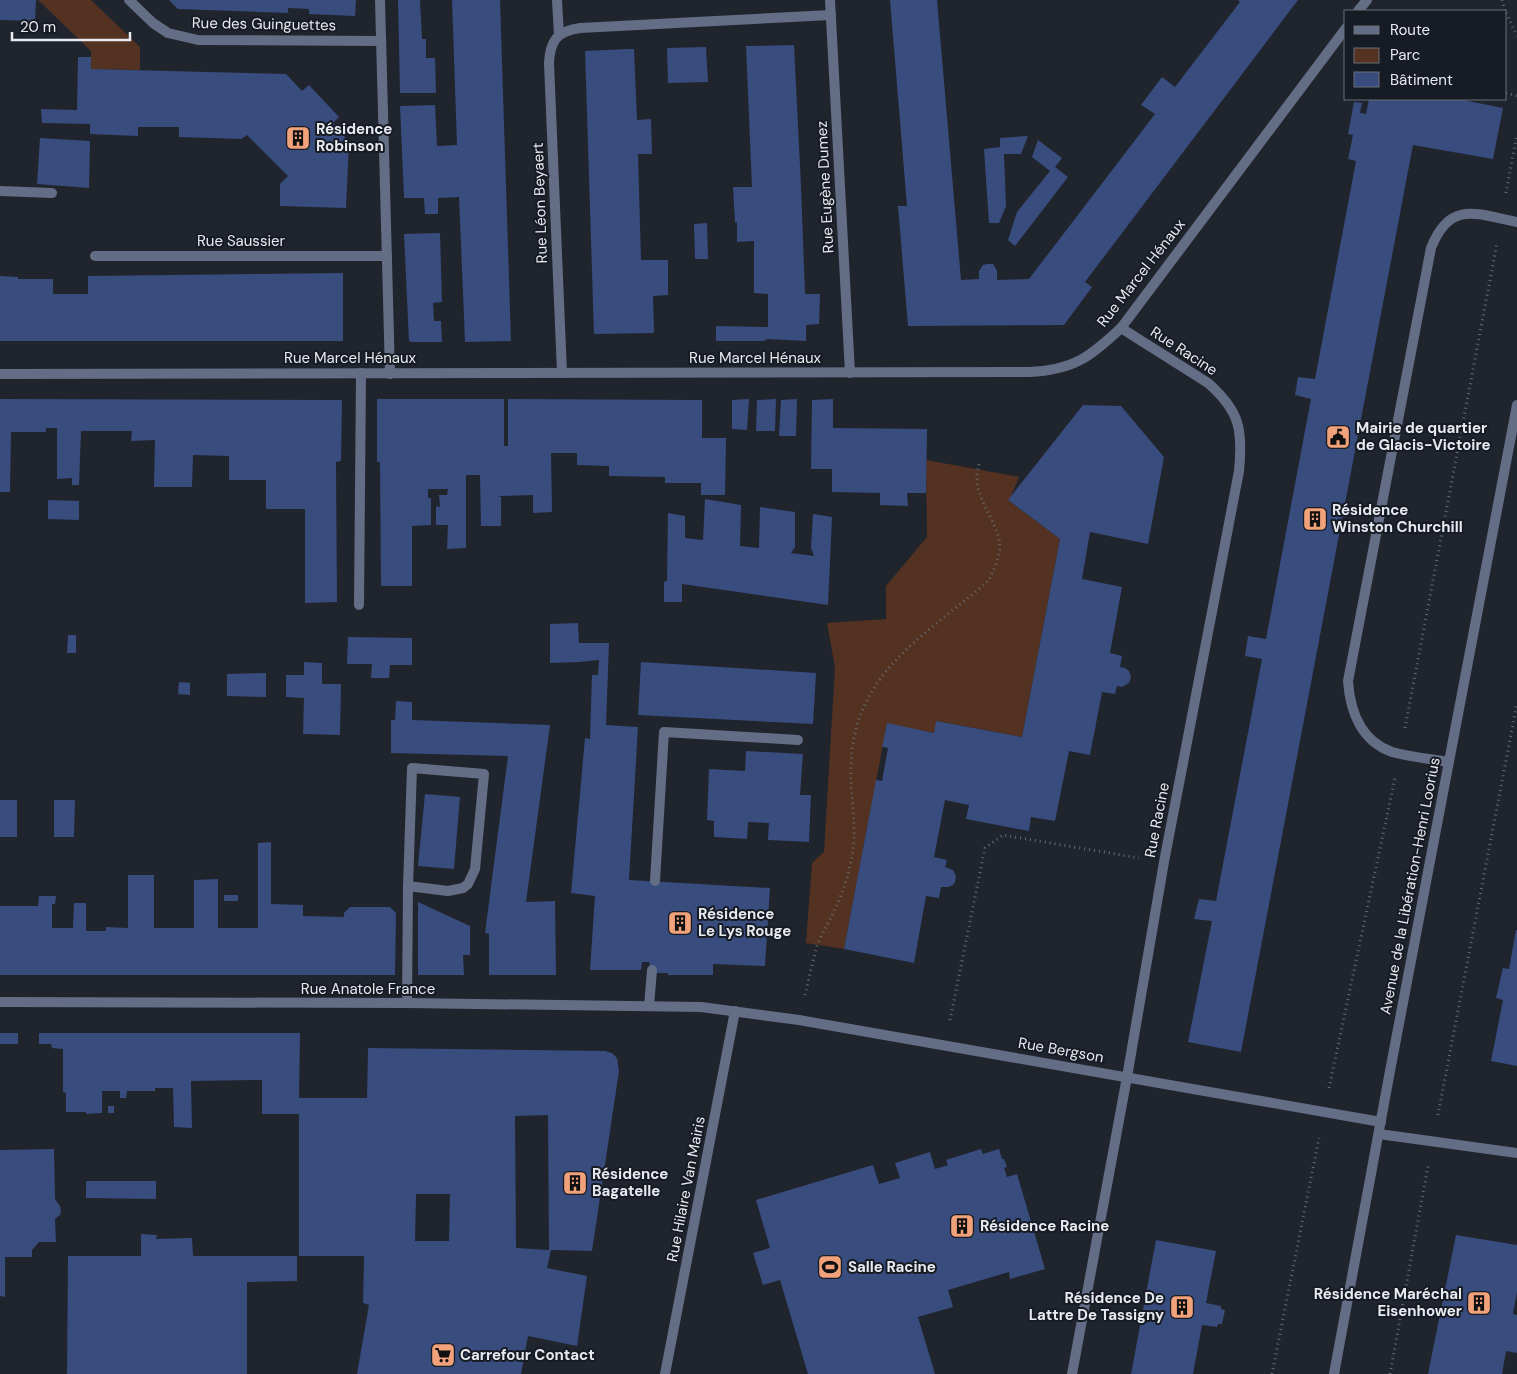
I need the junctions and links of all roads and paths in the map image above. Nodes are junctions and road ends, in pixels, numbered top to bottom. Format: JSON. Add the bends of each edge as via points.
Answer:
{"nodes":[{"id":1,"x":129,"y":0,"type":"edge"},
{"id":2,"x":380,"y":0,"type":"edge"},
{"id":3,"x":557,"y":0,"type":"edge"},
{"id":4,"x":830,"y":0,"type":"edge"},
{"id":5,"x":1367,"y":0,"type":"edge"},
{"id":6,"x":1359,"y":10,"type":"edge"},
{"id":7,"x":830,"y":15,"type":"junction"},
{"id":8,"x":1507,"y":16,"type":"edge"},
{"id":9,"x":1344,"y":31,"type":"edge"},
{"id":10,"x":559,"y":35,"type":"junction"},
{"id":11,"x":1517,"y":36,"type":"edge"},
{"id":12,"x":381,"y":41,"type":"junction"},
{"id":13,"x":0,"y":191,"type":"edge"},
{"id":14,"x":52,"y":192,"type":"dead end"},
{"id":15,"x":1517,"y":222,"type":"edge"},
{"id":16,"x":95,"y":256,"type":"dead end"},
{"id":17,"x":387,"y":256,"type":"junction"},
{"id":18,"x":1121,"y":328,"type":"junction"},
{"id":19,"x":361,"y":373,"type":"junction"},
{"id":20,"x":562,"y":373,"type":"junction"},
{"id":21,"x":850,"y":373,"type":"junction"},
{"id":22,"x":0,"y":374,"type":"edge"},
{"id":23,"x":390,"y":374,"type":"junction"},
{"id":24,"x":1517,"y":405,"type":"edge"},
{"id":25,"x":980,"y":461,"type":"dead end"},
{"id":26,"x":359,"y":605,"type":"dead end"},
{"id":27,"x":1517,"y":703,"type":"edge"},
{"id":28,"x":798,"y":740,"type":"dead end"},
{"id":29,"x":1449,"y":762,"type":"junction"},
{"id":30,"x":1164,"y":862,"type":"junction"},
{"id":31,"x":655,"y":881,"type":"dead end"},
{"id":32,"x":408,"y":886,"type":"junction"},
{"id":33,"x":652,"y":970,"type":"dead end"},
{"id":34,"x":0,"y":1002,"type":"edge"},
{"id":35,"x":407,"y":1003,"type":"junction"},
{"id":36,"x":649,"y":1006,"type":"junction"},
{"id":37,"x":735,"y":1010,"type":"junction"},
{"id":38,"x":799,"y":1020,"type":"junction"},
{"id":39,"x":945,"y":1045,"type":"junction"},
{"id":40,"x":1127,"y":1077,"type":"junction"},
{"id":41,"x":1380,"y":1122,"type":"junction"},
{"id":42,"x":1379,"y":1134,"type":"junction"},
{"id":43,"x":1433,"y":1141,"type":"junction"},
{"id":44,"x":1517,"y":1153,"type":"edge"},
{"id":45,"x":665,"y":1374,"type":"edge"},
{"id":46,"x":1072,"y":1374,"type":"edge"},
{"id":47,"x":1334,"y":1374,"type":"edge"},
{"id":48,"x":1390,"y":1374,"type":"edge"}],
"edges":[{"from":1,"to":12,"type":"street","name":"Rue des Guinguettes","via":[[153,23],[168,32],[198,40]]},
{"from":2,"to":12,"type":"street"},
{"from":3,"to":10,"type":"street","name":"Rue Léon Beyaert"},
{"from":4,"to":7,"type":"street","name":"Rue Eugène Dumez"},
{"from":5,"to":6,"type":"street"},
{"from":7,"to":10,"type":"street","via":[[580,28]]},
{"from":7,"to":21,"type":"street","name":"Rue Eugène Dumez"},
{"from":8,"to":11,"type":"path"},
{"from":9,"to":18,"type":"street","name":"Rue Marcel Hénaux"},
{"from":10,"to":20,"type":"street","name":"Rue Léon Beyaert","via":[[550,47],[548,63]]},
{"from":12,"to":17,"type":"street"},
{"from":13,"to":14,"type":"street"},
{"from":15,"to":29,"type":"street","via":[[1475,214],[1456,216],[1441,229],[1431,248],[1348,681],[1349,698],[1358,723],[1378,745],[1393,752]]},
{"from":16,"to":17,"type":"street","name":"Rue Saussier"},
{"from":17,"to":23,"type":"street"},
{"from":18,"to":21,"type":"street","name":"Rue Marcel Hénaux","via":[[1083,359],[1045,371]]},
{"from":18,"to":30,"type":"street","name":"Rue Racine","via":[[1208,383],[1230,406],[1241,436],[1239,471]]},
{"from":19,"to":22,"type":"street","name":"Rue Marcel Hénaux"},
{"from":19,"to":23,"type":"street","name":"Rue Marcel Hénaux"},
{"from":19,"to":26,"type":"street"},
{"from":20,"to":21,"type":"street","name":"Rue Marcel Hénaux"},
{"from":20,"to":23,"type":"street","name":"Rue Marcel Hénaux"},
{"from":24,"to":29,"type":"street","name":"Avenue de la Libération-Henri Loorius"},
{"from":25,"to":38,"type":"path","via":[[976,474],[978,487],[999,539],[996,567],[989,580],[897,658],[882,675],[862,709],[851,767],[853,853],[844,888],[819,942]]},
{"from":27,"to":43,"type":"path"},
{"from":28,"to":31,"type":"street","via":[[664,732]]},
{"from":29,"to":41,"type":"street","name":"Avenue de la Libération-Henri Loorius"},
{"from":30,"to":39,"type":"path","via":[[1003,835],[985,848]]},
{"from":30,"to":40,"type":"street","name":"Rue Racine"},
{"from":32,"to":32,"type":"street","via":[[412,768],[484,774],[475,869],[468,884],[448,892]]},
{"from":32,"to":35,"type":"street"},
{"from":33,"to":36,"type":"street"},
{"from":34,"to":35,"type":"street","name":"Rue Anatole France"},
{"from":35,"to":36,"type":"street","name":"Rue Anatole France"},
{"from":36,"to":37,"type":"street","name":"Rue Anatole France"},
{"from":37,"to":38,"type":"street","name":"Rue Bergson"},
{"from":37,"to":45,"type":"street","name":"Rue Hilaire Van Mairis"},
{"from":38,"to":39,"type":"street","name":"Rue Bergson"},
{"from":39,"to":40,"type":"street","name":"Rue Bergson"},
{"from":40,"to":41,"type":"street","name":"Rue Bergson"},
{"from":40,"to":46,"type":"street","name":"Rue Racine"},
{"from":41,"to":42,"type":"street","name":"Avenue de la Libération-Henri Loorius"},
{"from":42,"to":43,"type":"street"},
{"from":42,"to":47,"type":"street","name":"Avenue de la Libération-Henri Loorius"},
{"from":43,"to":44,"type":"street"},
{"from":43,"to":48,"type":"path"}]}
